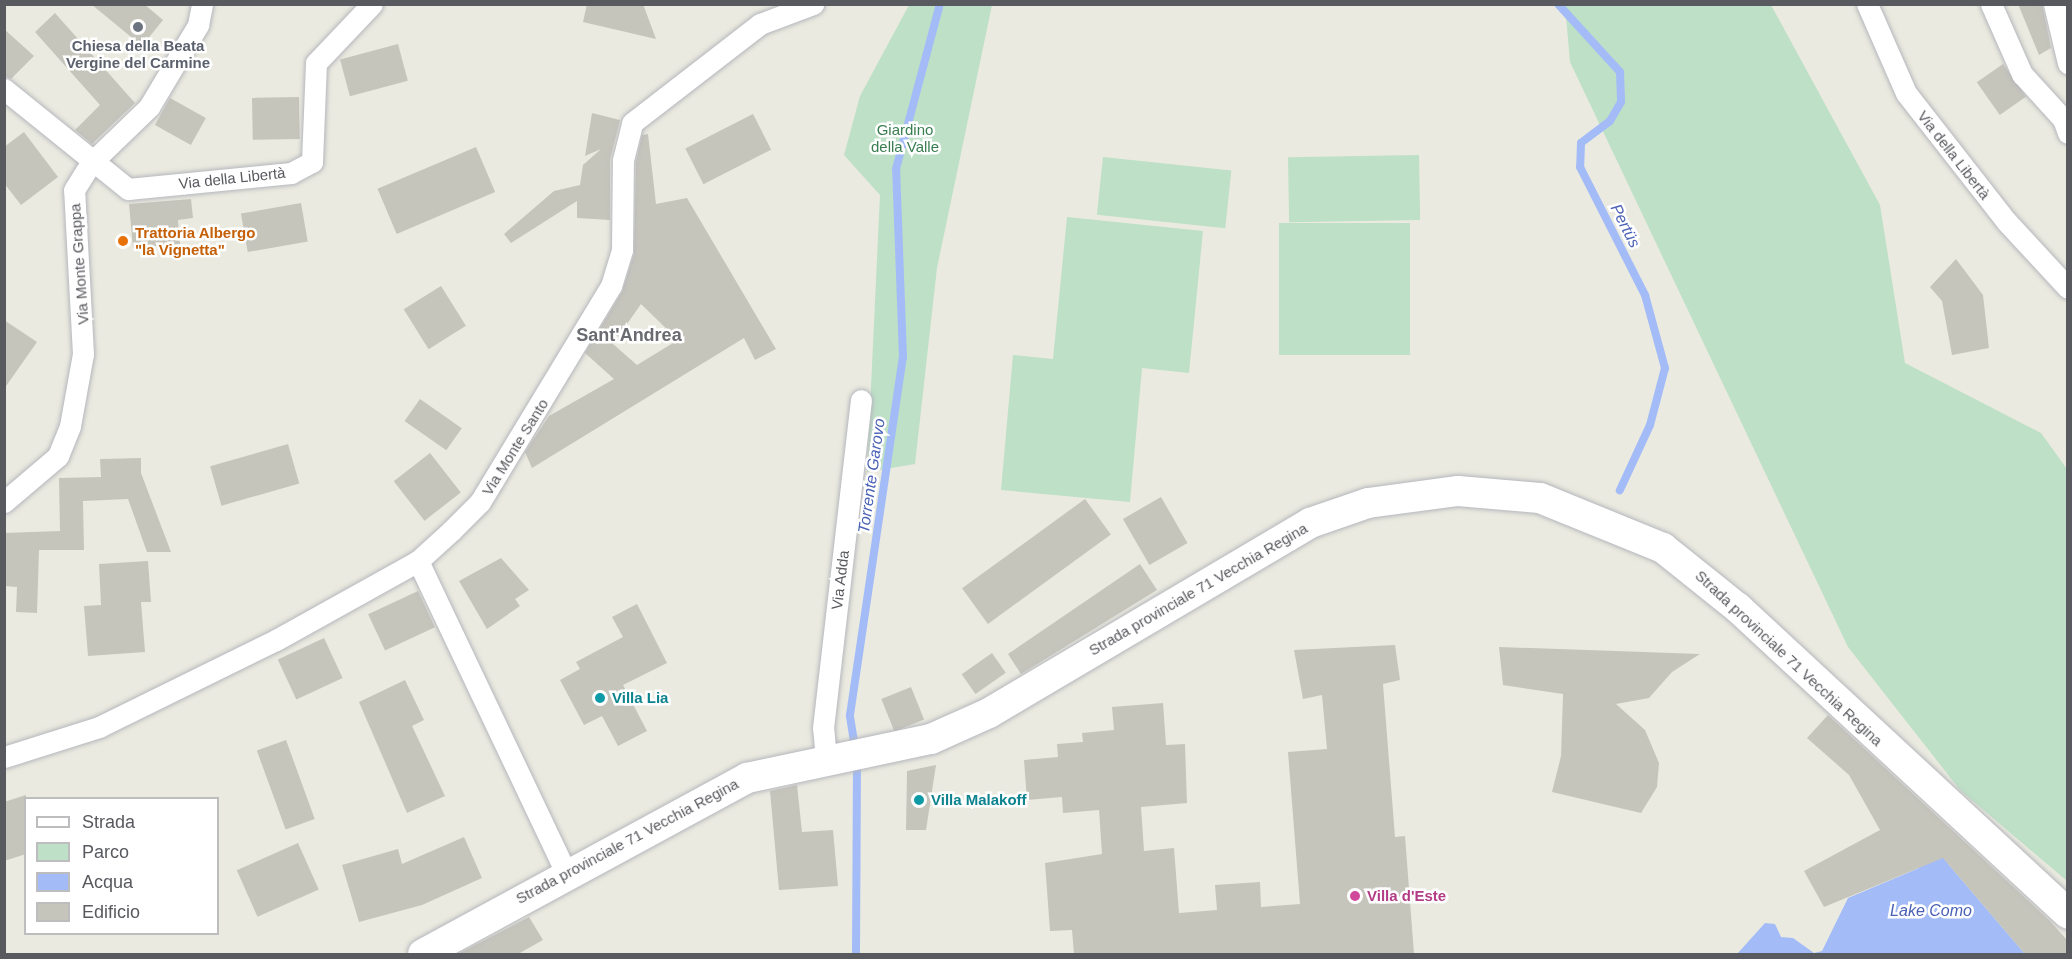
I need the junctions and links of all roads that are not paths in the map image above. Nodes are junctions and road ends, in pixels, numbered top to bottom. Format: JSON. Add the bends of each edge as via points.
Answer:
{"nodes":[{"id":1,"x":202,"y":4,"type":"edge"},
{"id":2,"x":372,"y":4,"type":"edge"},
{"id":3,"x":813,"y":4,"type":"edge"},
{"id":4,"x":1867,"y":4,"type":"edge"},
{"id":5,"x":1991,"y":4,"type":"edge"},
{"id":6,"x":2054,"y":4,"type":"edge"},
{"id":7,"x":2067,"y":63,"type":"edge"},
{"id":8,"x":4,"y":89,"type":"edge"},
{"id":9,"x":2067,"y":133,"type":"edge"},
{"id":10,"x":91,"y":163,"type":"junction"},
{"id":11,"x":2067,"y":288,"type":"edge"},
{"id":12,"x":861,"y":400,"type":"dead end"},
{"id":13,"x":4,"y":502,"type":"edge"},
{"id":14,"x":418,"y":561,"type":"junction"},
{"id":15,"x":4,"y":758,"type":"edge"},
{"id":16,"x":834,"y":759,"type":"junction"},
{"id":17,"x":566,"y":872,"type":"junction"},
{"id":18,"x":2067,"y":914,"type":"edge"},
{"id":19,"x":423,"y":954,"type":"edge"}],
"edges":[{"from":1,"to":10,"type":"street","name":"Via Monte Grappa","via":[[198,25],[149,107]]},
{"from":2,"to":10,"type":"street","name":"Via della Libertà","via":[[316,63],[312,162],[291,173],[128,189]]},
{"from":3,"to":14,"type":"street","name":"Via Monte Santo","via":[[760,24],[632,123],[622,160],[622,250],[611,286],[480,502]]},
{"from":4,"to":11,"type":"street","name":"Via della Libertà","via":[[1906,93],[2006,221]]},
{"from":5,"to":9,"type":"street","via":[[2022,74],[2063,119]]},
{"from":6,"to":7,"type":"street"},
{"from":8,"to":10,"type":"street","name":"Via della Libertà"},
{"from":10,"to":13,"type":"street","name":"Via Monte Grappa","via":[[74,190],[83,354],[70,426],[58,456]]},
{"from":12,"to":16,"type":"street","name":"Via Adda","via":[[823,728]]},
{"from":14,"to":15,"type":"street","name":"Via Monte Santo","via":[[108,722]]},
{"from":14,"to":17,"type":"street"},
{"from":16,"to":17,"type":"street","name":"Strada provinciale 71 Vecchia Regina","via":[[747,778]]},
{"from":16,"to":18,"type":"street","name":"Strada provinciale 71 Vecchia Regina","via":[[931,740],[989,713],[1310,523],[1411,494],[1498,492],[1540,498],[1609,522],[1663,548],[1699,574]]},
{"from":17,"to":19,"type":"street","name":"Strada provinciale 71 Vecchia Regina"}]}
